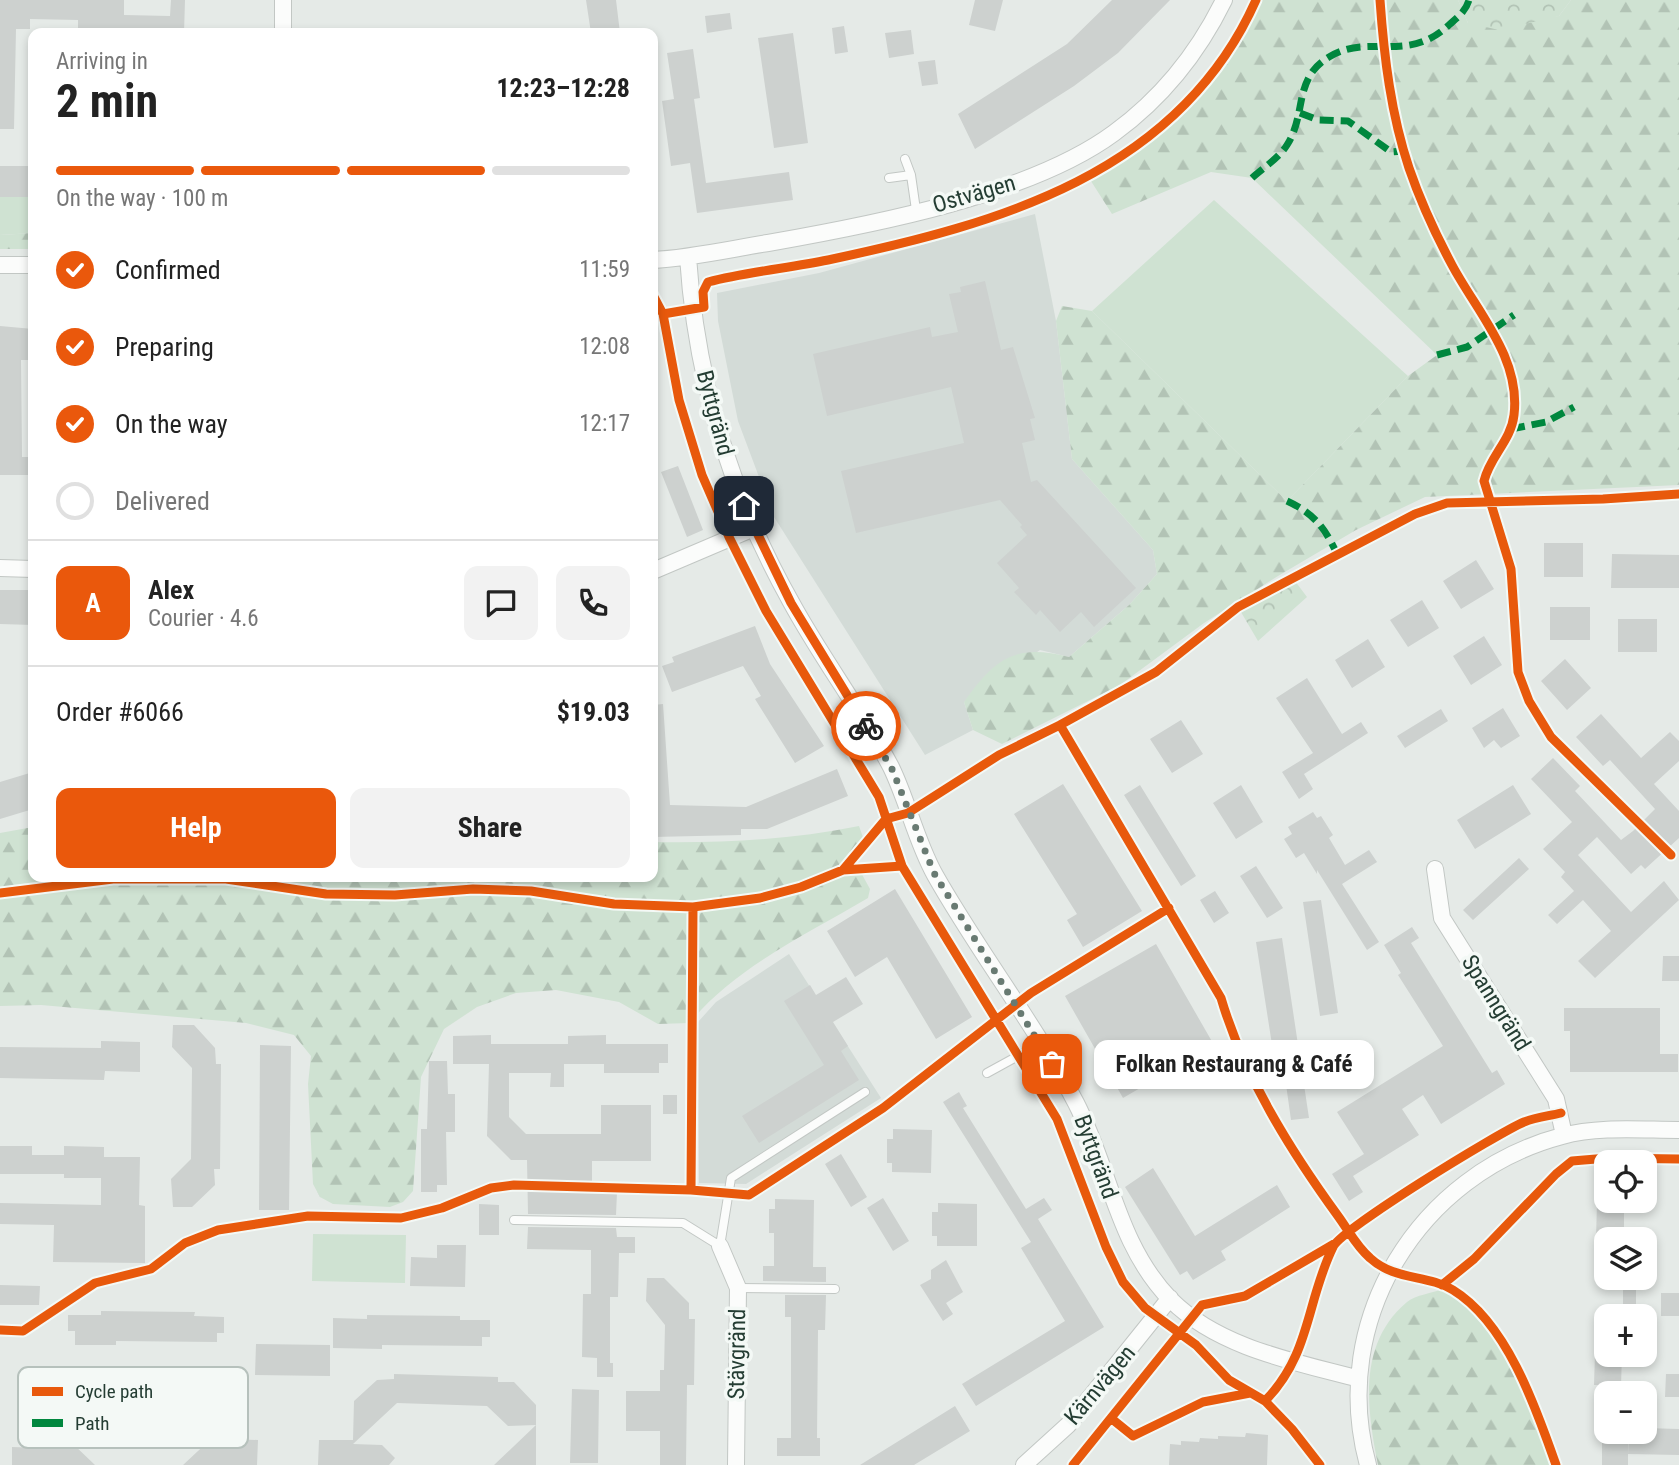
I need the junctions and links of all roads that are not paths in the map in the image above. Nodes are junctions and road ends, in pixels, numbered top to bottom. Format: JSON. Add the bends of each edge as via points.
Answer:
{"nodes":[{"id":1,"x":283,"y":0,"type":"edge"},
{"id":2,"x":1224,"y":0,"type":"edge"},
{"id":3,"x":284,"y":28,"type":"edge"},
{"id":4,"x":905,"y":159,"type":"dead end"},
{"id":5,"x":911,"y":175,"type":"junction"},
{"id":6,"x":889,"y":178,"type":"dead end"},
{"id":7,"x":916,"y":210,"type":"junction"},
{"id":8,"x":688,"y":257,"type":"junction"},
{"id":9,"x":658,"y":260,"type":"edge"},
{"id":10,"x":0,"y":265,"type":"edge"},
{"id":11,"x":28,"y":265,"type":"edge"},
{"id":12,"x":754,"y":528,"type":"junction"},
{"id":13,"x":0,"y":568,"type":"edge"},
{"id":14,"x":28,"y":569,"type":"edge"},
{"id":15,"x":658,"y":569,"type":"edge"},
{"id":16,"x":1435,"y":869,"type":"dead end"},
{"id":17,"x":1040,"y":1044,"type":"junction"},
{"id":18,"x":987,"y":1073,"type":"dead end"},
{"id":19,"x":865,"y":1092,"type":"dead end"},
{"id":20,"x":1679,"y":1130,"type":"edge"},
{"id":21,"x":1564,"y":1135,"type":"junction"},
{"id":22,"x":514,"y":1220,"type":"dead end"},
{"id":23,"x":720,"y":1246,"type":"junction"},
{"id":24,"x":738,"y":1288,"type":"junction"},
{"id":25,"x":835,"y":1289,"type":"dead end"},
{"id":26,"x":1170,"y":1298,"type":"junction"},
{"id":27,"x":1359,"y":1379,"type":"junction"},
{"id":28,"x":736,"y":1465,"type":"edge"},
{"id":29,"x":1024,"y":1465,"type":"edge"},
{"id":30,"x":1368,"y":1465,"type":"edge"}],
"edges":[{"from":1,"to":3,"type":"street"},
{"from":2,"to":7,"type":"street","name":"Ostvägen","via":[[1205,38],[1169,84],[1112,134],[1030,178]]},
{"from":4,"to":5,"type":"lane"},
{"from":5,"to":6,"type":"lane"},
{"from":5,"to":7,"type":"lane"},
{"from":7,"to":8,"type":"street","name":"Ostvägen","via":[[836,231]]},
{"from":8,"to":9,"type":"street","name":"Ostvägen"},
{"from":8,"to":12,"type":"street","name":"Byttgränd","via":[[691,310],[707,398]]},
{"from":10,"to":11,"type":"street"},
{"from":12,"to":15,"type":"street"},
{"from":12,"to":17,"type":"street","name":"Byttgränd","via":[[791,603],[892,769],[934,873]]},
{"from":13,"to":14,"type":"street"},
{"from":16,"to":21,"type":"street","name":"Spanngränd","via":[[1442,918],[1556,1099]]},
{"from":17,"to":18,"type":"lane"},
{"from":17,"to":26,"type":"street","name":"Byttgränd","via":[[1076,1103],[1133,1251]]},
{"from":19,"to":23,"type":"lane","via":[[732,1178]]},
{"from":20,"to":21,"type":"street","via":[[1620,1129]]},
{"from":21,"to":27,"type":"street","via":[[1521,1150],[1474,1175],[1441,1201],[1419,1227],[1384,1282],[1370,1318]]},
{"from":22,"to":23,"type":"lane","via":[[683,1223]]},
{"from":23,"to":24,"type":"street","name":"Stävgränd"},
{"from":24,"to":25,"type":"lane"},
{"from":24,"to":28,"type":"street","name":"Stävgränd"},
{"from":26,"to":27,"type":"street","name":"Byttgränd","via":[[1204,1325],[1253,1348]]},
{"from":26,"to":29,"type":"street","name":"Kärnvägen","via":[[1068,1425]]},
{"from":27,"to":30,"type":"street","via":[[1358,1408]]}]}
